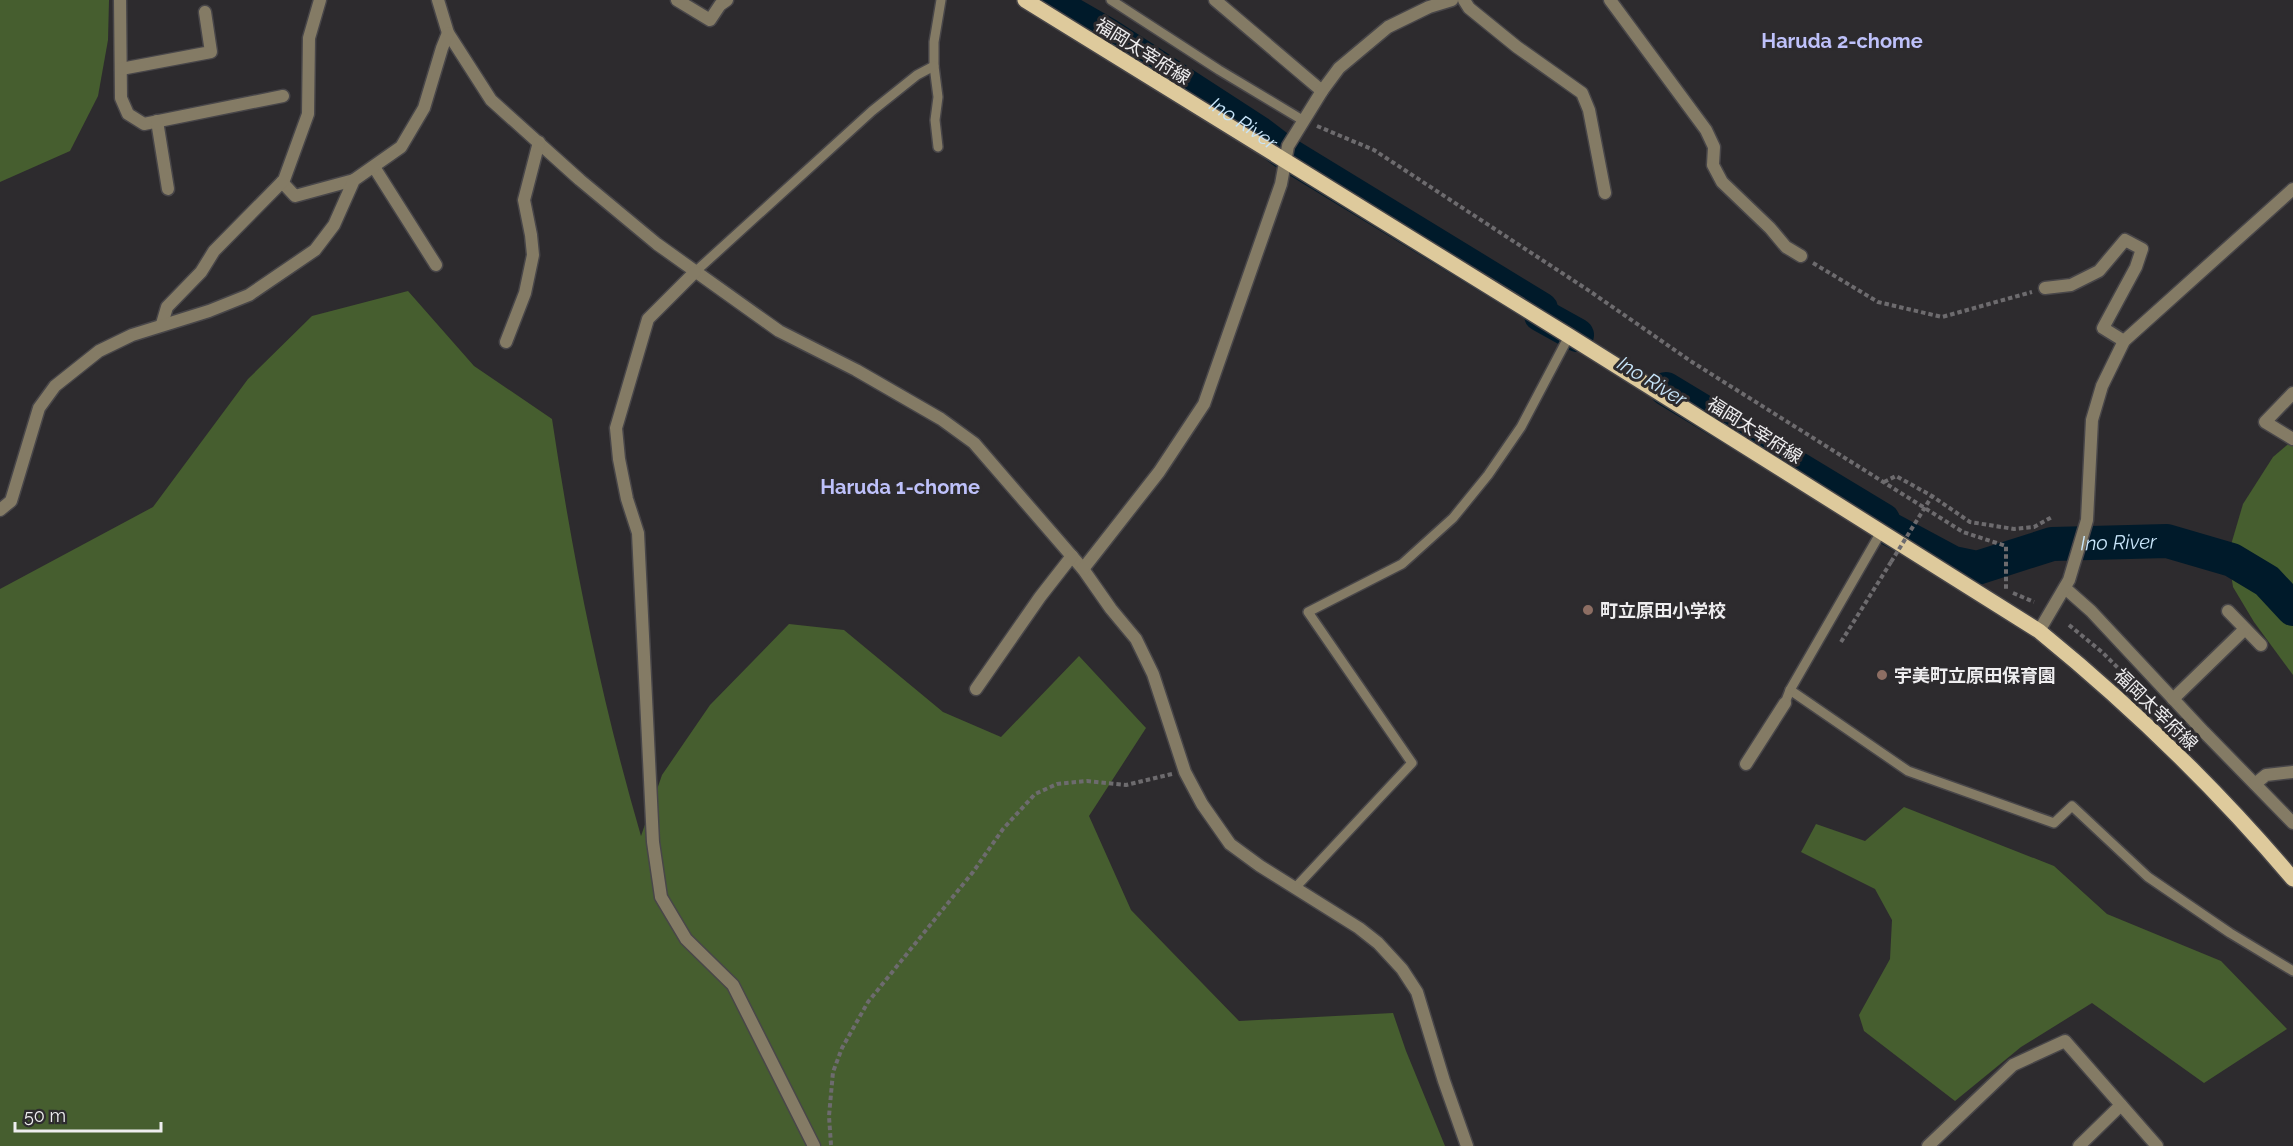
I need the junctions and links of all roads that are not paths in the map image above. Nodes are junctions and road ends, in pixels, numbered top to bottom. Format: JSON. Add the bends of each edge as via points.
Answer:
{"nodes":[{"id":1,"x":120,"y":0,"type":"edge"},
{"id":2,"x":320,"y":0,"type":"edge"},
{"id":3,"x":438,"y":0,"type":"edge"},
{"id":4,"x":677,"y":0,"type":"edge"},
{"id":5,"x":727,"y":0,"type":"edge"},
{"id":6,"x":941,"y":0,"type":"edge"},
{"id":7,"x":1025,"y":0,"type":"edge"},
{"id":8,"x":1111,"y":0,"type":"edge"},
{"id":9,"x":1215,"y":0,"type":"edge"},
{"id":10,"x":1452,"y":0,"type":"edge"},
{"id":11,"x":1464,"y":0,"type":"edge"},
{"id":12,"x":1610,"y":0,"type":"edge"},
{"id":13,"x":205,"y":12,"type":"dead end"},
{"id":14,"x":448,"y":33,"type":"junction"},
{"id":15,"x":934,"y":66,"type":"junction"},
{"id":16,"x":121,"y":69,"type":"junction"},
{"id":17,"x":1323,"y":90,"type":"junction"},
{"id":18,"x":283,"y":96,"type":"dead end"},
{"id":19,"x":1304,"y":121,"type":"junction"},
{"id":20,"x":157,"y":122,"type":"junction"},
{"id":21,"x":539,"y":142,"type":"junction"},
{"id":22,"x":938,"y":147,"type":"dead end"},
{"id":23,"x":1286,"y":162,"type":"junction"},
{"id":24,"x":374,"y":166,"type":"junction"},
{"id":25,"x":354,"y":180,"type":"junction"},
{"id":26,"x":282,"y":182,"type":"junction"},
{"id":27,"x":168,"y":189,"type":"dead end"},
{"id":28,"x":2293,"y":189,"type":"edge"},
{"id":29,"x":1605,"y":193,"type":"dead end"},
{"id":30,"x":1801,"y":256,"type":"road end"},
{"id":31,"x":436,"y":265,"type":"dead end"},
{"id":32,"x":695,"y":272,"type":"junction"},
{"id":33,"x":2045,"y":288,"type":"road end"},
{"id":34,"x":162,"y":324,"type":"junction"},
{"id":35,"x":1569,"y":336,"type":"junction"},
{"id":36,"x":2124,"y":340,"type":"junction"},
{"id":37,"x":506,"y":342,"type":"dead end"},
{"id":38,"x":2293,"y":393,"type":"edge"},
{"id":39,"x":2293,"y":439,"type":"edge"},
{"id":40,"x":0,"y":510,"type":"edge"},
{"id":41,"x":1881,"y":532,"type":"junction"},
{"id":42,"x":1072,"y":556,"type":"junction"},
{"id":43,"x":1083,"y":569,"type":"junction"},
{"id":44,"x":2065,"y":588,"type":"junction"},
{"id":45,"x":2228,"y":611,"type":"dead end"},
{"id":46,"x":2245,"y":629,"type":"junction"},
{"id":47,"x":2039,"y":632,"type":"junction"},
{"id":48,"x":2260,"y":645,"type":"dead end"},
{"id":49,"x":976,"y":689,"type":"dead end"},
{"id":50,"x":1790,"y":690,"type":"junction"},
{"id":51,"x":2173,"y":699,"type":"junction"},
{"id":52,"x":1785,"y":703,"type":"joint"},
{"id":53,"x":1746,"y":764,"type":"dead end"},
{"id":54,"x":2293,"y":772,"type":"edge"},
{"id":55,"x":2255,"y":784,"type":"junction"},
{"id":56,"x":2293,"y":823,"type":"edge"},
{"id":57,"x":2293,"y":879,"type":"edge"},
{"id":58,"x":1295,"y":888,"type":"junction"},
{"id":59,"x":2293,"y":971,"type":"edge"},
{"id":60,"x":2121,"y":1105,"type":"junction"},
{"id":61,"x":814,"y":1146,"type":"edge"},
{"id":62,"x":1467,"y":1146,"type":"edge"},
{"id":63,"x":1928,"y":1146,"type":"edge"},
{"id":64,"x":2079,"y":1146,"type":"edge"},
{"id":65,"x":2157,"y":1146,"type":"edge"}],
"edges":[{"from":1,"to":16,"type":"street"},
{"from":2,"to":26,"type":"street","via":[[309,38],[308,114]]},
{"from":3,"to":14,"type":"street"},
{"from":4,"to":5,"type":"street","via":[[710,20]]},
{"from":6,"to":15,"type":"lane"},
{"from":7,"to":23,"type":"main road","name":"福岡太宰府線"},
{"from":8,"to":19,"type":"lane"},
{"from":9,"to":17,"type":"street"},
{"from":10,"to":17,"type":"street","via":[[1388,27],[1340,68]]},
{"from":11,"to":29,"type":"street","via":[[1517,47],[1582,93]]},
{"from":12,"to":30,"type":"street","via":[[1706,130],[1714,147],[1713,165],[1722,182],[1786,247]]},
{"from":13,"to":16,"type":"street","via":[[211,52]]},
{"from":14,"to":21,"type":"street","via":[[491,100]]},
{"from":14,"to":24,"type":"street","via":[[424,108],[401,147]]},
{"from":15,"to":22,"type":"lane"},
{"from":15,"to":32,"type":"lane","via":[[872,111]]},
{"from":16,"to":20,"type":"street","via":[[121,98],[128,114],[144,124]]},
{"from":17,"to":19,"type":"street"},
{"from":18,"to":20,"type":"street"},
{"from":19,"to":23,"type":"street","via":[[1288,146]]},
{"from":20,"to":27,"type":"street"},
{"from":21,"to":32,"type":"street"},
{"from":21,"to":37,"type":"street","via":[[524,200],[533,255],[525,293]]},
{"from":23,"to":35,"type":"main road","name":"福岡太宰府線"},
{"from":23,"to":43,"type":"street","via":[[1204,404],[1160,472]]},
{"from":24,"to":25,"type":"street"},
{"from":24,"to":31,"type":"street"},
{"from":25,"to":26,"type":"street","via":[[295,196]]},
{"from":25,"to":34,"type":"street","via":[[334,225],[315,250],[249,295]]},
{"from":26,"to":34,"type":"street","via":[[214,251],[201,272],[167,307]]},
{"from":28,"to":36,"type":"street"},
{"from":32,"to":42,"type":"street","via":[[779,332],[875,381],[974,443]]},
{"from":32,"to":61,"type":"street","via":[[648,319],[616,428],[627,499],[638,533],[653,842],[661,897],[686,939],[733,985]]},
{"from":33,"to":36,"type":"street","via":[[2071,285],[2099,271],[2125,240],[2142,249],[2103,328]]},
{"from":34,"to":40,"type":"street","via":[[99,351],[55,386],[39,408],[10,501]]},
{"from":35,"to":41,"type":"main road","name":"福岡太宰府線"},
{"from":35,"to":58,"type":"lane","via":[[1521,427],[1453,518],[1402,564],[1308,612],[1412,763]]},
{"from":36,"to":44,"type":"street","via":[[2102,386],[2092,420],[2087,520]]},
{"from":38,"to":39,"type":"street","via":[[2265,422]]},
{"from":41,"to":47,"type":"main road","name":"福岡太宰府線"},
{"from":41,"to":50,"type":"lane"},
{"from":42,"to":43,"type":"street"},
{"from":42,"to":49,"type":"street"},
{"from":43,"to":58,"type":"street","via":[[1154,674],[1185,772],[1202,804],[1230,844]]},
{"from":44,"to":47,"type":"street"},
{"from":44,"to":51,"type":"street"},
{"from":45,"to":46,"type":"street"},
{"from":46,"to":48,"type":"street"},
{"from":46,"to":51,"type":"street"},
{"from":47,"to":57,"type":"main road","name":"福岡太宰府線","via":[[2146,725],[2247,825]]},
{"from":50,"to":52,"type":"lane"},
{"from":50,"to":59,"type":"lane","via":[[1908,771],[2054,823],[2072,807],[2148,877]]},
{"from":51,"to":55,"type":"street"},
{"from":52,"to":53,"type":"street"},
{"from":54,"to":55,"type":"street","via":[[2266,775]]},
{"from":55,"to":56,"type":"street"},
{"from":58,"to":62,"type":"street","via":[[1359,928],[1402,969],[1417,992]]},
{"from":60,"to":63,"type":"street","via":[[2065,1041],[2013,1065]]},
{"from":60,"to":64,"type":"street"},
{"from":60,"to":65,"type":"street"}]}
